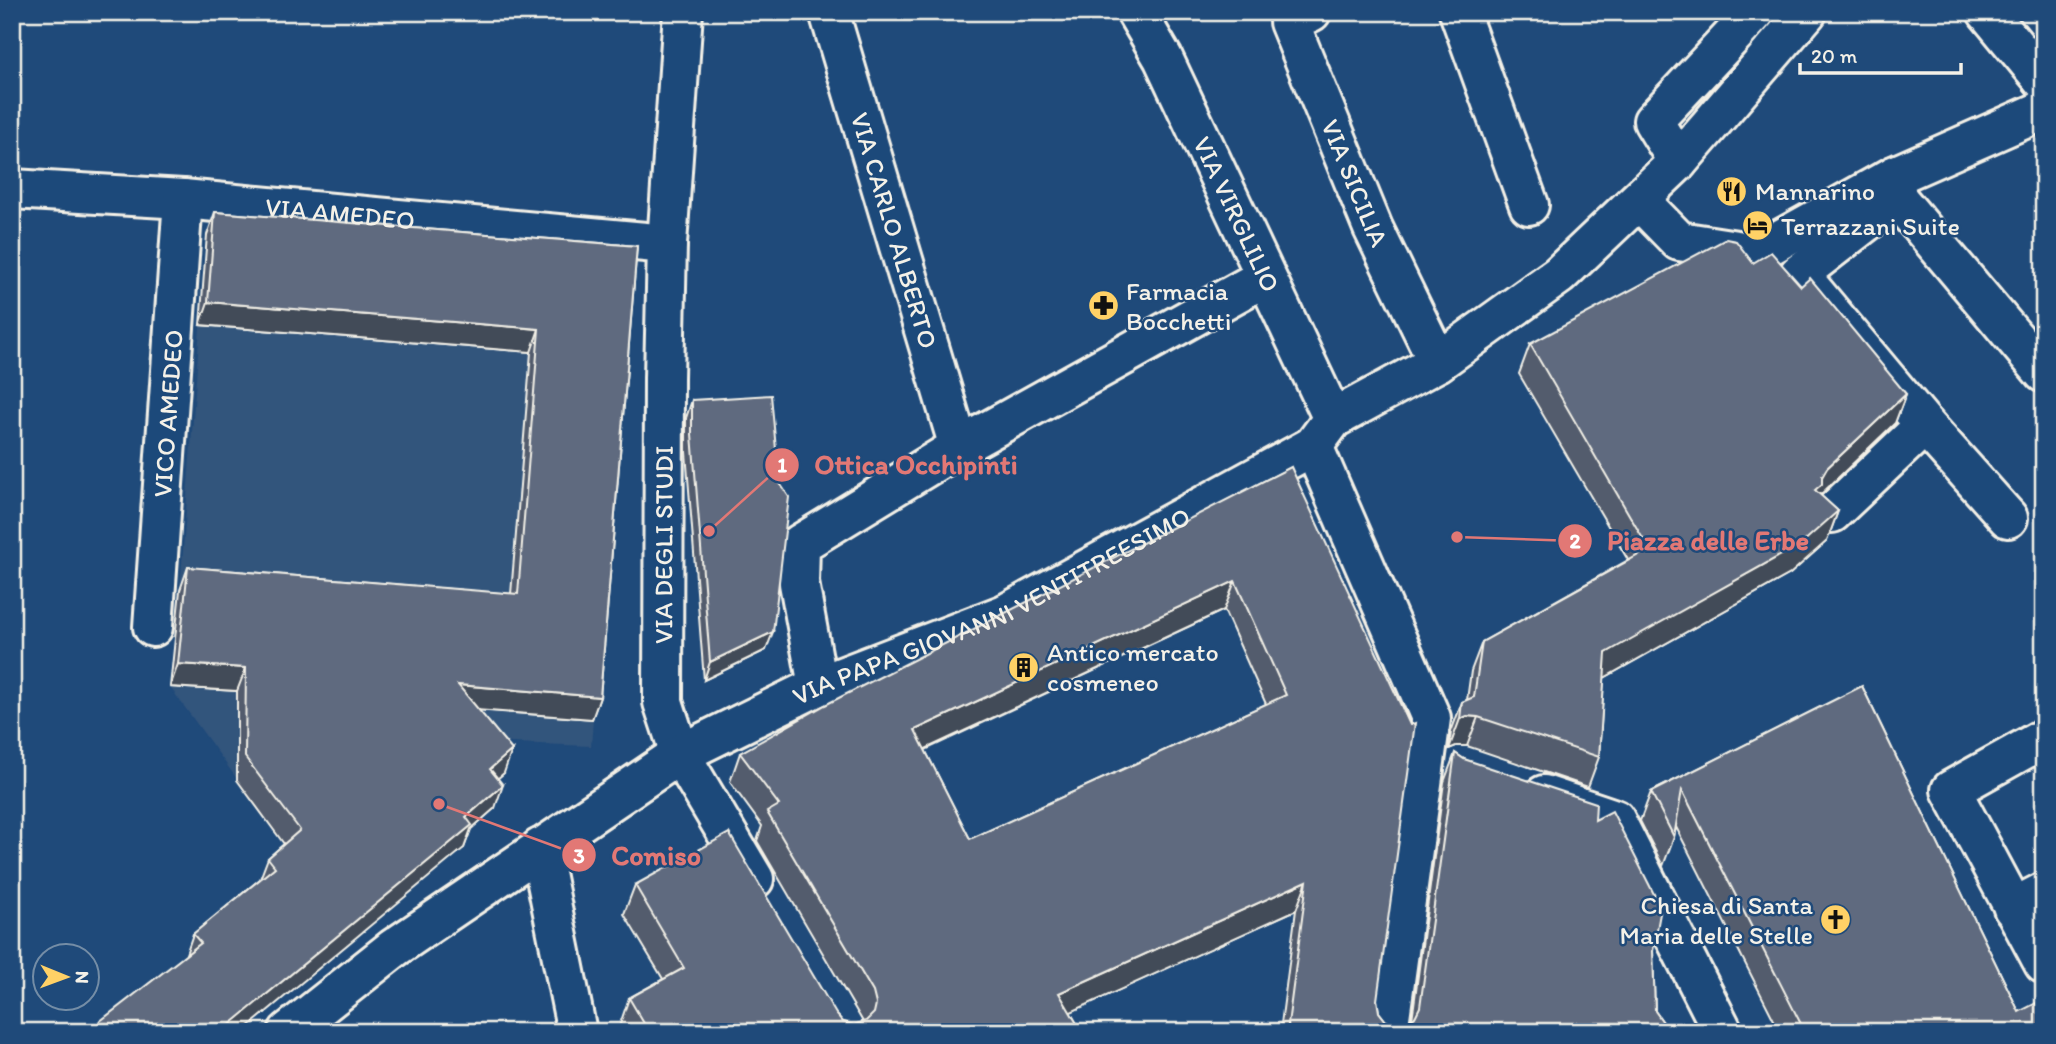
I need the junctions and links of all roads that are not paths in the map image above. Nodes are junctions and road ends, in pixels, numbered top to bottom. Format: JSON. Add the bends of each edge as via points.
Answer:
{"nodes":[{"id":1,"x":684,"y":12,"type":"edge"},
{"id":2,"x":829,"y":12,"type":"edge"},
{"id":3,"x":1136,"y":12,"type":"edge"},
{"id":4,"x":1311,"y":12,"type":"edge"},
{"id":5,"x":1459,"y":12,"type":"edge"},
{"id":6,"x":1755,"y":12,"type":"edge"},
{"id":7,"x":1807,"y":12,"type":"edge"},
{"id":8,"x":1987,"y":12,"type":"edge"},
{"id":9,"x":2044,"y":80,"type":"edge"},
{"id":10,"x":2044,"y":110,"type":"edge"},
{"id":11,"x":1678,"y":162,"type":"junction"},
{"id":12,"x":1895,"y":187,"type":"junction"},
{"id":13,"x":12,"y":189,"type":"edge"},
{"id":14,"x":183,"y":199,"type":"junction"},
{"id":15,"x":1639,"y":200,"type":"junction"},
{"id":16,"x":1529,"y":205,"type":"dead end"},
{"id":17,"x":667,"y":244,"type":"junction"},
{"id":18,"x":1265,"y":277,"type":"junction"},
{"id":19,"x":1438,"y":362,"type":"junction"},
{"id":20,"x":2044,"y":373,"type":"edge"},
{"id":21,"x":1925,"y":425,"type":"junction"},
{"id":22,"x":1323,"y":433,"type":"junction"},
{"id":23,"x":959,"y":447,"type":"junction"},
{"id":24,"x":1832,"y":513,"type":"edge"},
{"id":25,"x":2008,"y":518,"type":"dead end"},
{"id":26,"x":153,"y":627,"type":"dead end"},
{"id":27,"x":818,"y":686,"type":"junction"},
{"id":28,"x":2044,"y":738,"type":"edge"},
{"id":29,"x":680,"y":754,"type":"junction"},
{"id":30,"x":1512,"y":784,"type":"edge"},
{"id":31,"x":540,"y":848,"type":"junction"},
{"id":32,"x":2029,"y":900,"type":"edge"},
{"id":33,"x":769,"y":904,"type":"edge"},
{"id":34,"x":2044,"y":964,"type":"edge"},
{"id":35,"x":288,"y":1032,"type":"edge"},
{"id":36,"x":577,"y":1032,"type":"edge"},
{"id":37,"x":1388,"y":1032,"type":"edge"},
{"id":38,"x":1723,"y":1032,"type":"edge"}],
"edges":[{"from":1,"to":17,"type":"street","name":"VIA DEGLI STUDI"},
{"from":2,"to":23,"type":"street","name":"VIA CARLO ALBERTO"},
{"from":3,"to":18,"type":"street","name":"VIA VIRGLILIO","via":[[1163,58]]},
{"from":4,"to":19,"type":"street","name":"VIA SICILIA","via":[[1289,22],[1373,228]]},
{"from":5,"to":16,"type":"street"},
{"from":6,"to":11,"type":"street","via":[[1653,121]]},
{"from":7,"to":11,"type":"street","name":"VIA PAPA GIOVANNI VENTITREESIMO"},
{"from":8,"to":9,"type":"street"},
{"from":10,"to":12,"type":"street"},
{"from":11,"to":15,"type":"street","name":"VIA PAPA GIOVANNI VENTITREESIMO"},
{"from":12,"to":15,"type":"street","via":[[1756,253],[1679,241]]},
{"from":12,"to":20,"type":"street"},
{"from":12,"to":21,"type":"street","via":[[1799,274]]},
{"from":13,"to":14,"type":"street","name":"VIA AMEDEO"},
{"from":14,"to":17,"type":"street","name":"VIA AMEDEO"},
{"from":14,"to":26,"type":"street","name":"VICO AMEDEO"},
{"from":15,"to":19,"type":"street","name":"VIA PAPA GIOVANNI VENTITREESIMO","via":[[1559,275]]},
{"from":17,"to":29,"type":"street","name":"VIA DEGLI STUDI","via":[[663,702]]},
{"from":18,"to":22,"type":"street","name":"VIA VIRGLILIO"},
{"from":18,"to":23,"type":"street"},
{"from":19,"to":22,"type":"street","name":"VIA PAPA GIOVANNI VENTITREESIMO"},
{"from":21,"to":24,"type":"street"},
{"from":21,"to":25,"type":"street"},
{"from":22,"to":27,"type":"street","name":"VIA PAPA GIOVANNI VENTITREESIMO","via":[[1005,614]]},
{"from":22,"to":37,"type":"street","name":"VIA VIRGLILIO","via":[[1431,718]]},
{"from":23,"to":27,"type":"street","via":[[800,544],[799,583]]},
{"from":27,"to":29,"type":"street","name":"VIA PAPA GIOVANNI VENTITREESIMO"},
{"from":28,"to":32,"type":"street","via":[[1951,790]]},
{"from":29,"to":31,"type":"street","name":"VIA PAPA GIOVANNI VENTITREESIMO"},
{"from":29,"to":33,"type":"street","name":"VIA DEGLI STUDI"},
{"from":30,"to":38,"type":"street","via":[[1615,819]]},
{"from":31,"to":35,"type":"street","name":"VIA PAPA GIOVANNI VENTITREESIMO","via":[[394,948]]},
{"from":31,"to":36,"type":"street"},
{"from":32,"to":34,"type":"street"}]}
